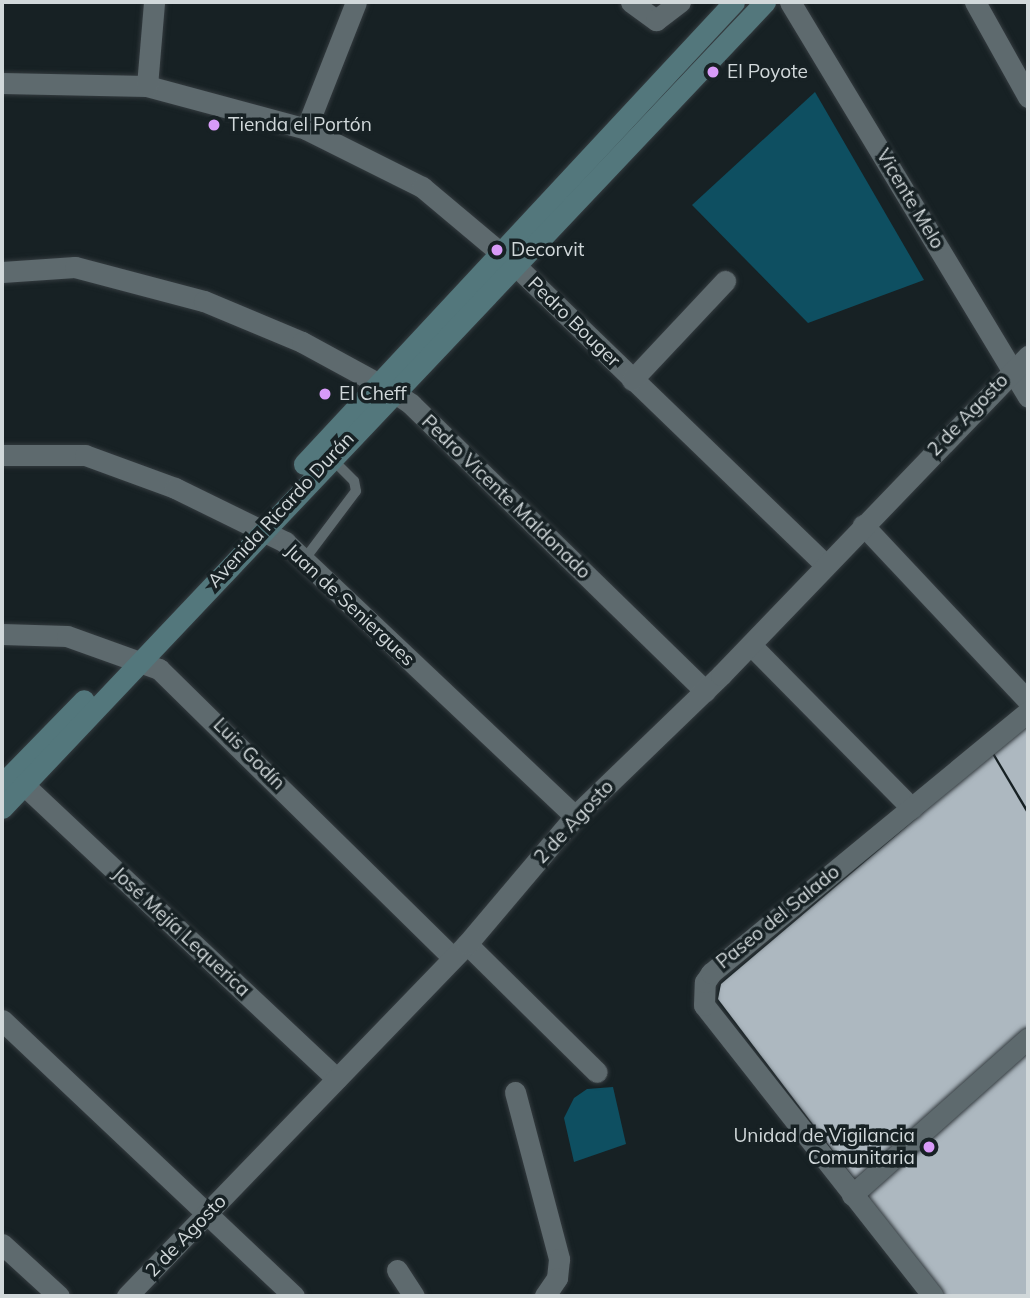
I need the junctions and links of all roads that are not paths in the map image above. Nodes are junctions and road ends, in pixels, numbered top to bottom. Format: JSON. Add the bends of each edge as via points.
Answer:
{"nodes":[{"id":1,"x":154,"y":2,"type":"edge"},
{"id":2,"x":356,"y":2,"type":"edge"},
{"id":3,"x":631,"y":2,"type":"edge"},
{"id":4,"x":734,"y":2,"type":"edge"},
{"id":5,"x":765,"y":2,"type":"edge"},
{"id":6,"x":790,"y":2,"type":"edge"},
{"id":7,"x":975,"y":2,"type":"edge"},
{"id":8,"x":674,"y":8,"type":"edge"},
{"id":9,"x":2,"y":83,"type":"edge"},
{"id":10,"x":147,"y":86,"type":"junction"},
{"id":11,"x":1028,"y":97,"type":"edge"},
{"id":12,"x":306,"y":129,"type":"junction"},
{"id":13,"x":507,"y":259,"type":"junction"},
{"id":14,"x":2,"y":272,"type":"edge"},
{"id":15,"x":726,"y":281,"type":"dead end"},
{"id":16,"x":1021,"y":363,"type":"edge"},
{"id":17,"x":632,"y":380,"type":"junction"},
{"id":18,"x":385,"y":387,"type":"junction"},
{"id":19,"x":1028,"y":397,"type":"edge"},
{"id":20,"x":2,"y":455,"type":"edge"},
{"id":21,"x":330,"y":457,"type":"junction"},
{"id":22,"x":863,"y":525,"type":"junction"},
{"id":23,"x":257,"y":526,"type":"junction"},
{"id":24,"x":304,"y":560,"type":"junction"},
{"id":25,"x":825,"y":565,"type":"junction"},
{"id":26,"x":2,"y":634,"type":"edge"},
{"id":27,"x":751,"y":645,"type":"junction"},
{"id":28,"x":143,"y":661,"type":"junction"},
{"id":29,"x":705,"y":691,"type":"junction"},
{"id":30,"x":1027,"y":715,"type":"edge"},
{"id":31,"x":2,"y":784,"type":"edge"},
{"id":32,"x":24,"y":785,"type":"junction"},
{"id":33,"x":2,"y":808,"type":"edge"},
{"id":34,"x":912,"y":808,"type":"junction"},
{"id":35,"x":575,"y":816,"type":"junction"},
{"id":36,"x":460,"y":951,"type":"junction"},
{"id":37,"x":2,"y":1020,"type":"edge"},
{"id":38,"x":1028,"y":1038,"type":"edge"},
{"id":39,"x":597,"y":1072,"type":"dead end"},
{"id":40,"x":337,"y":1079,"type":"junction"},
{"id":41,"x":515,"y":1092,"type":"dead end"},
{"id":42,"x":852,"y":1195,"type":"junction"},
{"id":43,"x":207,"y":1214,"type":"junction"},
{"id":44,"x":2,"y":1244,"type":"edge"},
{"id":45,"x":397,"y":1270,"type":"dead end"},
{"id":46,"x":59,"y":1296,"type":"edge"},
{"id":47,"x":127,"y":1296,"type":"edge"},
{"id":48,"x":294,"y":1296,"type":"edge"},
{"id":49,"x":414,"y":1296,"type":"edge"},
{"id":50,"x":545,"y":1296,"type":"edge"},
{"id":51,"x":933,"y":1296,"type":"edge"}],
"edges":[{"from":1,"to":10,"type":"street"},
{"from":2,"to":12,"type":"street"},
{"from":3,"to":8,"type":"street","via":[[656,20]]},
{"from":4,"to":13,"type":"street","name":"Avenida Ricardo Durán"},
{"from":5,"to":13,"type":"street","name":"Avenida Ricardo Durán"},
{"from":6,"to":16,"type":"street","name":"Vicente Melo"},
{"from":7,"to":11,"type":"street"},
{"from":9,"to":10,"type":"street","name":"Pedro Bouger"},
{"from":10,"to":12,"type":"street","name":"Pedro Bouger"},
{"from":12,"to":13,"type":"street","name":"Pedro Bouger","via":[[422,187]]},
{"from":13,"to":17,"type":"street","name":"Pedro Bouger"},
{"from":13,"to":18,"type":"street","name":"Avenida Ricardo Durán"},
{"from":14,"to":18,"type":"street","name":"Pedro Vicente Maldonado","via":[[75,267],[204,301],[302,342]]},
{"from":15,"to":17,"type":"street"},
{"from":16,"to":19,"type":"street","name":"Vicente Melo"},
{"from":16,"to":22,"type":"street","name":"2 de Agosto"},
{"from":17,"to":25,"type":"street","name":"Pedro Bouger"},
{"from":18,"to":21,"type":"street","name":"Avenida Ricardo Durán"},
{"from":18,"to":23,"type":"street","name":"Avenida Ricardo Durán"},
{"from":18,"to":29,"type":"street","name":"Pedro Vicente Maldonado","via":[[411,404]]},
{"from":20,"to":23,"type":"street","name":"Juan de Seniergues","via":[[85,455]]},
{"from":21,"to":23,"type":"street","name":"Avenida Ricardo Durán"},
{"from":21,"to":24,"type":"lane","via":[[354,481],[356,491]]},
{"from":22,"to":25,"type":"street","name":"2 de Agosto"},
{"from":22,"to":30,"type":"street"},
{"from":23,"to":24,"type":"street","name":"Juan de Seniergues"},
{"from":23,"to":28,"type":"street","name":"Avenida Ricardo Durán"},
{"from":24,"to":35,"type":"street","name":"Juan de Seniergues"},
{"from":25,"to":27,"type":"street","name":"2 de Agosto"},
{"from":26,"to":28,"type":"street","name":"Luis Godín","via":[[68,636]]},
{"from":27,"to":29,"type":"street","name":"2 de Agosto"},
{"from":27,"to":34,"type":"street"},
{"from":28,"to":31,"type":"street","name":"Avenida Ricardo Durán"},
{"from":28,"to":32,"type":"street","name":"Avenida Ricardo Durán"},
{"from":28,"to":36,"type":"street","name":"Luis Godín"},
{"from":29,"to":35,"type":"street","name":"2 de Agosto"},
{"from":30,"to":34,"type":"street","name":"Paseo del Salado"},
{"from":32,"to":33,"type":"street","name":"Avenida Ricardo Durán"},
{"from":32,"to":40,"type":"street","name":"José Mejía Lequerica"},
{"from":34,"to":42,"type":"street","name":"Paseo del Salado","via":[[710,973],[703,994],[704,1004]]},
{"from":35,"to":36,"type":"street","name":"2 de Agosto"},
{"from":36,"to":39,"type":"street","name":"Luis Godín"},
{"from":36,"to":40,"type":"street","name":"2 de Agosto"},
{"from":37,"to":43,"type":"street"},
{"from":38,"to":42,"type":"street"},
{"from":40,"to":43,"type":"street","name":"2 de Agosto"},
{"from":41,"to":50,"type":"street","via":[[559,1259],[557,1278]]},
{"from":42,"to":51,"type":"street","name":"Paseo del Salado"},
{"from":43,"to":47,"type":"street","name":"2 de Agosto"},
{"from":43,"to":48,"type":"street"},
{"from":44,"to":46,"type":"street"},
{"from":45,"to":49,"type":"street"}]}
